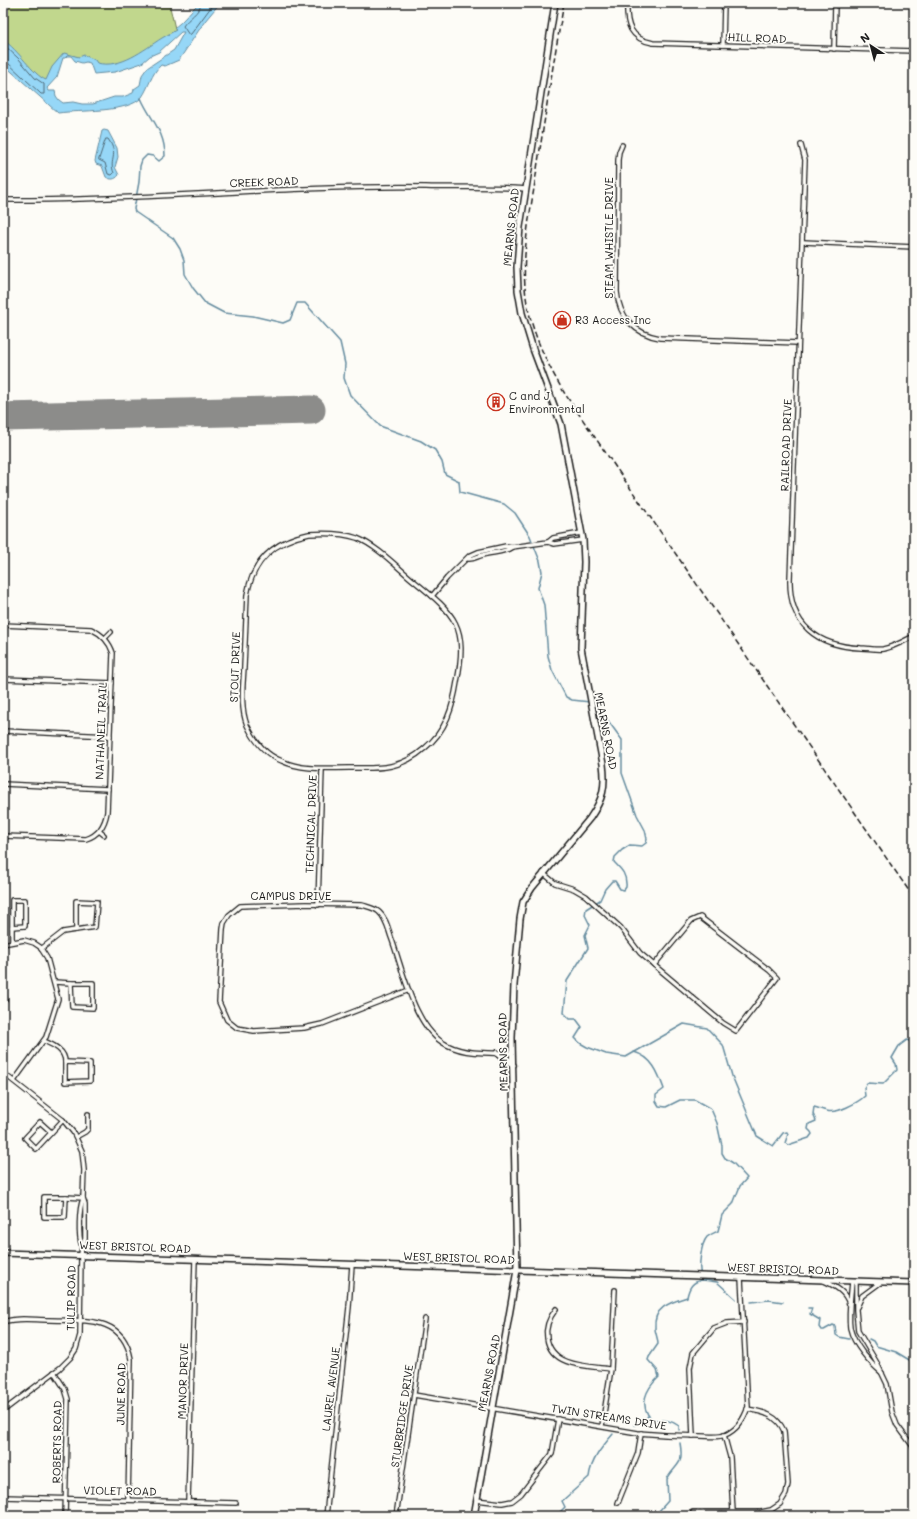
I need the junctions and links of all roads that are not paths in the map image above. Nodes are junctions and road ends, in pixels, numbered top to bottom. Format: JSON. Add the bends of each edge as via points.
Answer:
{"nodes":[{"id":1,"x":555,"y":3,"type":"edge"},
{"id":2,"x":627,"y":3,"type":"edge"},
{"id":3,"x":724,"y":3,"type":"edge"},
{"id":4,"x":835,"y":3,"type":"edge"},
{"id":5,"x":723,"y":45,"type":"junction"},
{"id":6,"x":834,"y":49,"type":"junction"},
{"id":7,"x":914,"y":51,"type":"edge"},
{"id":8,"x":622,"y":145,"type":"dead end"},
{"id":9,"x":800,"y":145,"type":"dead end"},
{"id":10,"x":525,"y":189,"type":"junction"},
{"id":11,"x":3,"y":200,"type":"edge"},
{"id":12,"x":803,"y":242,"type":"junction"},
{"id":13,"x":914,"y":247,"type":"edge"},
{"id":14,"x":798,"y":343,"type":"junction"},
{"id":15,"x":581,"y":533,"type":"junction"},
{"id":16,"x":583,"y":540,"type":"junction"},
{"id":17,"x":548,"y":542,"type":"junction"},
{"id":18,"x":432,"y":596,"type":"junction"},
{"id":19,"x":3,"y":625,"type":"edge"},
{"id":20,"x":111,"y":632,"type":"dead end"},
{"id":21,"x":914,"y":636,"type":"edge"},
{"id":22,"x":105,"y":638,"type":"junction"},
{"id":23,"x":3,"y":679,"type":"edge"},
{"id":24,"x":112,"y":683,"type":"junction"},
{"id":25,"x":3,"y":731,"type":"edge"},
{"id":26,"x":110,"y":736,"type":"junction"},
{"id":27,"x":322,"y":768,"type":"junction"},
{"id":28,"x":3,"y":784,"type":"edge"},
{"id":29,"x":108,"y":789,"type":"junction"},
{"id":30,"x":99,"y":831,"type":"junction"},
{"id":31,"x":104,"y":835,"type":"dead end"},
{"id":32,"x":3,"y":836,"type":"edge"},
{"id":33,"x":543,"y":874,"type":"junction"},
{"id":34,"x":318,"y":905,"type":"junction"},
{"id":35,"x":12,"y":927,"type":"junction"},
{"id":36,"x":76,"y":930,"type":"junction"},
{"id":37,"x":12,"y":941,"type":"junction"},
{"id":38,"x":3,"y":944,"type":"edge"},
{"id":39,"x":42,"y":949,"type":"junction"},
{"id":40,"x":654,"y":965,"type":"junction"},
{"id":41,"x":54,"y":982,"type":"junction"},
{"id":42,"x":71,"y":982,"type":"junction"},
{"id":43,"x":3,"y":990,"type":"edge"},
{"id":44,"x":409,"y":990,"type":"junction"},
{"id":45,"x":3,"y":1000,"type":"edge"},
{"id":46,"x":44,"y":1041,"type":"junction"},
{"id":47,"x":497,"y":1053,"type":"junction"},
{"id":48,"x":512,"y":1053,"type":"junction"},
{"id":49,"x":65,"y":1062,"type":"junction"},
{"id":50,"x":513,"y":1065,"type":"junction"},
{"id":51,"x":3,"y":1073,"type":"edge"},
{"id":52,"x":14,"y":1081,"type":"junction"},
{"id":53,"x":88,"y":1114,"type":"dead end"},
{"id":54,"x":63,"y":1120,"type":"junction"},
{"id":55,"x":51,"y":1132,"type":"junction"},
{"id":56,"x":76,"y":1137,"type":"junction"},
{"id":57,"x":66,"y":1197,"type":"junction"},
{"id":58,"x":83,"y":1198,"type":"junction"},
{"id":59,"x":3,"y":1253,"type":"edge"},
{"id":60,"x":81,"y":1255,"type":"junction"},
{"id":61,"x":195,"y":1260,"type":"junction"},
{"id":62,"x":352,"y":1265,"type":"junction"},
{"id":63,"x":517,"y":1270,"type":"junction"},
{"id":64,"x":741,"y":1278,"type":"junction"},
{"id":65,"x":823,"y":1280,"type":"junction"},
{"id":66,"x":854,"y":1281,"type":"junction"},
{"id":67,"x":881,"y":1282,"type":"junction"},
{"id":68,"x":914,"y":1283,"type":"edge"},
{"id":69,"x":615,"y":1290,"type":"dead end"},
{"id":70,"x":850,"y":1307,"type":"junction"},
{"id":71,"x":556,"y":1309,"type":"dead end"},
{"id":72,"x":856,"y":1310,"type":"junction"},
{"id":73,"x":425,"y":1319,"type":"dead end"},
{"id":74,"x":80,"y":1321,"type":"junction"},
{"id":75,"x":3,"y":1322,"type":"edge"},
{"id":76,"x":744,"y":1322,"type":"junction"},
{"id":77,"x":611,"y":1369,"type":"junction"},
{"id":78,"x":54,"y":1372,"type":"junction"},
{"id":79,"x":883,"y":1374,"type":"junction"},
{"id":80,"x":414,"y":1395,"type":"junction"},
{"id":81,"x":492,"y":1408,"type":"junction"},
{"id":82,"x":747,"y":1409,"type":"junction"},
{"id":83,"x":3,"y":1411,"type":"edge"},
{"id":84,"x":558,"y":1419,"type":"junction"},
{"id":85,"x":602,"y":1426,"type":"junction"},
{"id":86,"x":641,"y":1433,"type":"junction"},
{"id":87,"x":724,"y":1435,"type":"junction"},
{"id":88,"x":693,"y":1436,"type":"junction"},
{"id":89,"x":914,"y":1448,"type":"edge"},
{"id":90,"x":3,"y":1497,"type":"edge"},
{"id":91,"x":65,"y":1499,"type":"junction"},
{"id":92,"x":128,"y":1500,"type":"junction"},
{"id":93,"x":476,"y":1500,"type":"junction"},
{"id":94,"x":188,"y":1502,"type":"junction"},
{"id":95,"x":236,"y":1503,"type":"dead end"},
{"id":96,"x":618,"y":1503,"type":"dead end"},
{"id":97,"x":693,"y":1512,"type":"dead end"},
{"id":98,"x":733,"y":1512,"type":"junction"},
{"id":99,"x":65,"y":1516,"type":"edge"},
{"id":100,"x":326,"y":1516,"type":"edge"},
{"id":101,"x":396,"y":1516,"type":"edge"},
{"id":102,"x":474,"y":1516,"type":"edge"}],
"edges":[{"from":1,"to":10,"type":"street","name":"MEARNS ROAD"},
{"from":2,"to":5,"type":"street","name":"HILL ROAD","via":[[630,27],[643,41]]},
{"from":3,"to":5,"type":"street"},
{"from":4,"to":6,"type":"street"},
{"from":5,"to":6,"type":"street","name":"HILL ROAD"},
{"from":6,"to":7,"type":"street","name":"HILL ROAD"},
{"from":8,"to":14,"type":"street","name":"STEAM WHISTLE DRIVE","via":[[618,160],[616,284],[618,302],[630,322],[644,334],[660,338]]},
{"from":9,"to":12,"type":"street","name":"RAILROAD DRIVE","via":[[805,160]]},
{"from":10,"to":11,"type":"street","name":"CREEK ROAD","via":[[364,187]]},
{"from":10,"to":15,"type":"street","name":"MEARNS ROAD","via":[[516,260],[520,301],[527,332],[561,424]]},
{"from":12,"to":13,"type":"street"},
{"from":12,"to":14,"type":"street","name":"RAILROAD DRIVE"},
{"from":14,"to":21,"type":"street","name":"RAILROAD DRIVE","via":[[790,579],[794,605],[809,630],[820,639],[836,646],[882,649]]},
{"from":15,"to":16,"type":"street","name":"MEARNS ROAD"},
{"from":15,"to":17,"type":"street","via":[[553,538]]},
{"from":16,"to":17,"type":"street","via":[[554,544]]},
{"from":16,"to":33,"type":"street","name":"MEARNS ROAD","via":[[581,648],[604,772],[602,798],[590,818]]},
{"from":17,"to":18,"type":"street","via":[[489,548],[473,554]]},
{"from":18,"to":27,"type":"street","name":"STOUT DRIVE","via":[[455,623],[462,647],[455,694],[443,727],[416,755],[393,765],[377,768]]},
{"from":18,"to":27,"type":"street","name":"STOUT DRIVE","via":[[368,544],[343,535],[317,534],[293,538],[269,552],[256,567],[247,595],[243,704],[245,719],[256,740],[273,757],[296,766]]},
{"from":19,"to":22,"type":"street","via":[[87,628]]},
{"from":20,"to":22,"type":"street"},
{"from":22,"to":24,"type":"street","name":"NATHANEIL TRAIL","via":[[113,653]]},
{"from":23,"to":24,"type":"street"},
{"from":24,"to":26,"type":"street","name":"NATHANEIL TRAIL"},
{"from":25,"to":26,"type":"street"},
{"from":26,"to":29,"type":"street","name":"NATHANEIL TRAIL"},
{"from":27,"to":34,"type":"street","name":"TECHNICAL DRIVE"},
{"from":28,"to":29,"type":"street"},
{"from":29,"to":30,"type":"street","name":"NATHANEIL TRAIL","via":[[106,816]]},
{"from":30,"to":31,"type":"street"},
{"from":30,"to":32,"type":"street","via":[[86,839]]},
{"from":33,"to":40,"type":"street","via":[[555,883],[586,896],[622,928],[640,953]]},
{"from":33,"to":48,"type":"street","name":"MEARNS ROAD","via":[[527,895],[521,910],[514,985]]},
{"from":34,"to":44,"type":"street","name":"CAMPUS DRIVE","via":[[362,906],[379,912],[384,919]]},
{"from":34,"to":44,"type":"street","name":"CAMPUS DRIVE","via":[[240,906],[229,915],[223,929],[219,1002],[227,1020],[237,1028],[254,1031],[304,1028],[322,1024]]},
{"from":35,"to":35,"type":"street","via":[[12,900],[25,900],[25,926]]},
{"from":35,"to":37,"type":"street"},
{"from":36,"to":36,"type":"street","via":[[76,901],[97,902],[95,927]]},
{"from":36,"to":39,"type":"street","via":[[63,932]]},
{"from":37,"to":38,"type":"street"},
{"from":37,"to":39,"type":"street","via":[[28,940]]},
{"from":39,"to":41,"type":"street","via":[[48,958]]},
{"from":40,"to":40,"type":"street","via":[[736,1031],[777,978],[700,918],[691,921]]},
{"from":41,"to":42,"type":"street"},
{"from":41,"to":46,"type":"street","via":[[57,1002]]},
{"from":42,"to":42,"type":"street","via":[[93,983],[93,1008],[72,1007]]},
{"from":43,"to":45,"type":"street"},
{"from":44,"to":47,"type":"street","name":"CAMPUS DRIVE","via":[[423,1024],[446,1045],[461,1051]]},
{"from":46,"to":49,"type":"street","via":[[61,1051]]},
{"from":46,"to":52,"type":"street"},
{"from":47,"to":48,"type":"street","name":"CAMPUS DRIVE"},
{"from":47,"to":50,"type":"street"},
{"from":48,"to":50,"type":"street","name":"MEARNS ROAD"},
{"from":49,"to":49,"type":"street","via":[[90,1063],[90,1081],[65,1082]]},
{"from":50,"to":63,"type":"street","name":"MEARNS ROAD"},
{"from":51,"to":52,"type":"street","name":"TULIP ROAD"},
{"from":52,"to":54,"type":"street","name":"TULIP ROAD"},
{"from":53,"to":56,"type":"street","via":[[88,1129]]},
{"from":54,"to":55,"type":"street"},
{"from":54,"to":56,"type":"street","name":"TULIP ROAD"},
{"from":55,"to":55,"type":"street","via":[[36,1149],[25,1138],[40,1122]]},
{"from":56,"to":58,"type":"street","name":"TULIP ROAD","via":[[83,1159]]},
{"from":57,"to":57,"type":"street","via":[[64,1217],[44,1217],[44,1197]]},
{"from":57,"to":58,"type":"street"},
{"from":58,"to":60,"type":"street","name":"TULIP ROAD","via":[[80,1204]]},
{"from":59,"to":60,"type":"street","name":"WEST BRISTOL ROAD"},
{"from":60,"to":61,"type":"street","name":"WEST BRISTOL ROAD"},
{"from":60,"to":74,"type":"street","name":"TULIP ROAD"},
{"from":61,"to":62,"type":"street","name":"WEST BRISTOL ROAD"},
{"from":61,"to":94,"type":"street","name":"MANOR DRIVE"},
{"from":62,"to":63,"type":"street","name":"WEST BRISTOL ROAD"},
{"from":62,"to":100,"type":"street","name":"LAUREL AVENUE","via":[[349,1314]]},
{"from":63,"to":64,"type":"street","name":"WEST BRISTOL ROAD"},
{"from":63,"to":81,"type":"street","name":"MEARNS ROAD"},
{"from":64,"to":65,"type":"street","name":"WEST BRISTOL ROAD"},
{"from":64,"to":76,"type":"street"},
{"from":65,"to":66,"type":"street","name":"WEST BRISTOL ROAD"},
{"from":65,"to":70,"type":"street","via":[[841,1290]]},
{"from":66,"to":67,"type":"street","name":"WEST BRISTOL ROAD"},
{"from":66,"to":70,"type":"street"},
{"from":66,"to":72,"type":"street"},
{"from":67,"to":68,"type":"street","name":"WEST BRISTOL ROAD"},
{"from":67,"to":72,"type":"street","via":[[862,1296]]},
{"from":69,"to":77,"type":"street"},
{"from":70,"to":79,"type":"street","via":[[853,1336],[872,1365]]},
{"from":71,"to":77,"type":"street","via":[[547,1328],[547,1342],[552,1352],[569,1363]]},
{"from":72,"to":79,"type":"street","via":[[858,1331]]},
{"from":73,"to":80,"type":"street","name":"STURBRIDGE DRIVE"},
{"from":74,"to":75,"type":"street","name":"JUNE ROAD"},
{"from":74,"to":78,"type":"street","name":"TULIP ROAD","via":[[79,1340],[73,1354]]},
{"from":74,"to":92,"type":"street","name":"JUNE ROAD","via":[[97,1322],[113,1329],[121,1337],[130,1354]]},
{"from":76,"to":82,"type":"street"},
{"from":76,"to":88,"type":"street","via":[[727,1323],[714,1328],[691,1358]]},
{"from":77,"to":85,"type":"street"},
{"from":78,"to":83,"type":"street","name":"TULIP ROAD"},
{"from":78,"to":91,"type":"street","name":"ROBERTS ROAD","via":[[68,1399]]},
{"from":79,"to":89,"type":"street","via":[[889,1390],[893,1417]]},
{"from":80,"to":81,"type":"street","name":"TWIN STREAMS DRIVE"},
{"from":80,"to":101,"type":"street","name":"STURBRIDGE DRIVE"},
{"from":81,"to":84,"type":"street","name":"TWIN STREAMS DRIVE"},
{"from":81,"to":93,"type":"street","name":"MEARNS ROAD"},
{"from":82,"to":87,"type":"street","via":[[739,1424]]},
{"from":82,"to":98,"type":"street","via":[[769,1414],[781,1426],[785,1435],[787,1490],[780,1504],[771,1510]]},
{"from":84,"to":85,"type":"street","name":"TWIN STREAMS DRIVE"},
{"from":84,"to":93,"type":"street","via":[[552,1454],[521,1494],[512,1501],[502,1504]]},
{"from":85,"to":86,"type":"street","name":"TWIN STREAMS DRIVE"},
{"from":86,"to":88,"type":"street","name":"TWIN STREAMS DRIVE"},
{"from":86,"to":96,"type":"street","via":[[638,1452]]},
{"from":87,"to":88,"type":"street","name":"TWIN STREAMS DRIVE"},
{"from":87,"to":98,"type":"street","via":[[730,1457]]},
{"from":90,"to":91,"type":"street","name":"VIOLET ROAD"},
{"from":91,"to":92,"type":"street","name":"VIOLET ROAD"},
{"from":91,"to":99,"type":"street","name":"ROBERTS ROAD"},
{"from":92,"to":94,"type":"street","name":"VIOLET ROAD"},
{"from":93,"to":102,"type":"street","name":"MEARNS ROAD"},
{"from":94,"to":95,"type":"street","name":"VIOLET ROAD"},
{"from":97,"to":98,"type":"street"}]}
